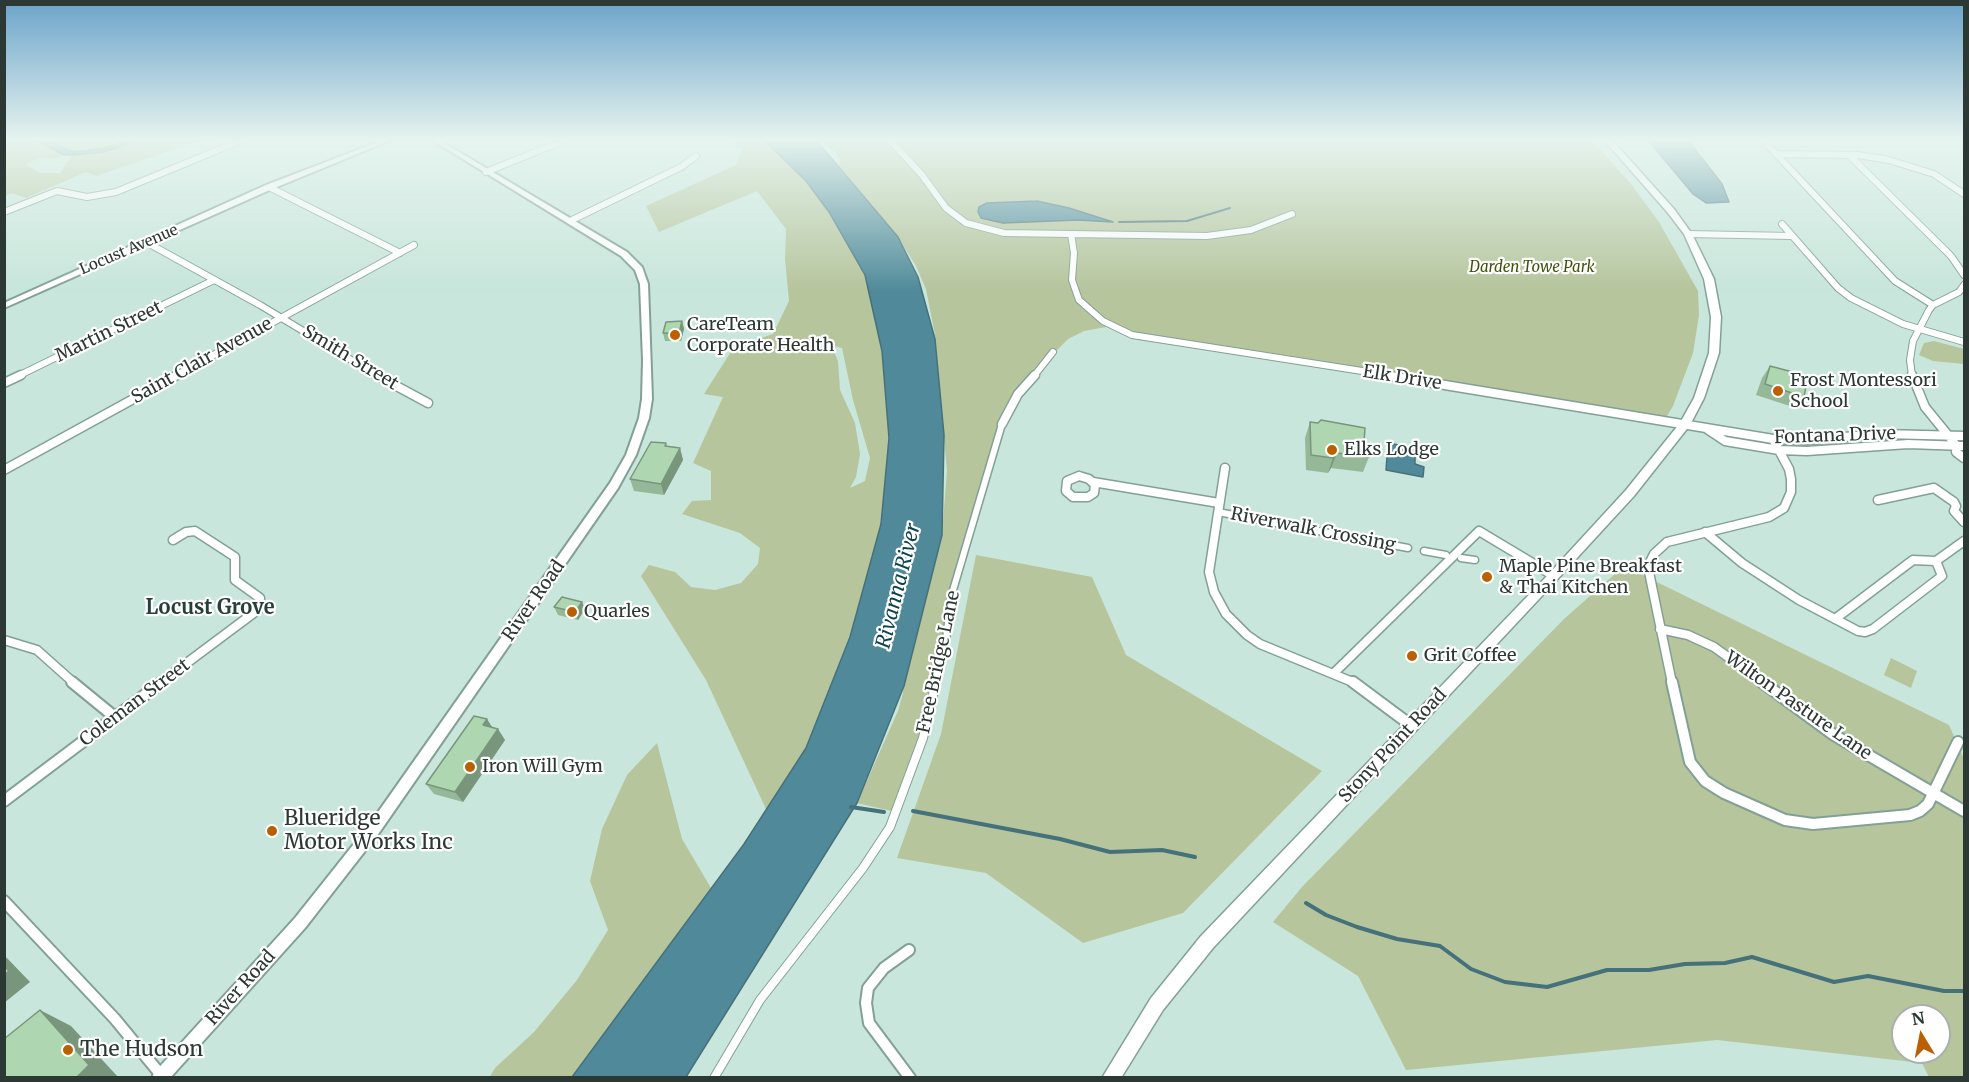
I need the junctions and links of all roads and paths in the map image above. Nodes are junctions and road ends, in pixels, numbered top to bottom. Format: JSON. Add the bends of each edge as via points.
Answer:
{"nodes":[{"id":1,"x":120,"y":190,"type":"edge"},
{"id":2,"x":261,"y":190,"type":"edge"},
{"id":3,"x":276,"y":190,"type":"edge"},
{"id":4,"x":518,"y":190,"type":"edge"},
{"id":5,"x":633,"y":190,"type":"edge"},
{"id":6,"x":933,"y":190,"type":"edge"},
{"id":7,"x":1654,"y":190,"type":"edge"},
{"id":8,"x":1810,"y":190,"type":"edge"},
{"id":9,"x":1885,"y":190,"type":"edge"},
{"id":10,"x":4,"y":212,"type":"edge"},
{"id":11,"x":1292,"y":214,"type":"dead end"},
{"id":12,"x":570,"y":221,"type":"junction"},
{"id":13,"x":1782,"y":224,"type":"dead end"},
{"id":14,"x":1071,"y":234,"type":"junction"},
{"id":15,"x":1688,"y":234,"type":"junction"},
{"id":16,"x":1791,"y":236,"type":"junction"},
{"id":17,"x":146,"y":242,"type":"junction"},
{"id":18,"x":414,"y":245,"type":"dead end"},
{"id":19,"x":400,"y":253,"type":"junction"},
{"id":20,"x":1965,"y":275,"type":"edge"},
{"id":21,"x":214,"y":280,"type":"junction"},
{"id":22,"x":1965,"y":285,"type":"edge"},
{"id":23,"x":1933,"y":304,"type":"junction"},
{"id":24,"x":4,"y":306,"type":"edge"},
{"id":25,"x":282,"y":317,"type":"junction"},
{"id":26,"x":1919,"y":329,"type":"junction"},
{"id":27,"x":1965,"y":342,"type":"edge"},
{"id":28,"x":1053,"y":352,"type":"dead end"},
{"id":29,"x":4,"y":384,"type":"edge"},
{"id":30,"x":428,"y":403,"type":"dead end"},
{"id":31,"x":1002,"y":424,"type":"joint"},
{"id":32,"x":1686,"y":425,"type":"junction"},
{"id":33,"x":1706,"y":429,"type":"junction"},
{"id":34,"x":1946,"y":435,"type":"junction"},
{"id":35,"x":1965,"y":436,"type":"edge"},
{"id":36,"x":1773,"y":440,"type":"junction"},
{"id":37,"x":1962,"y":446,"type":"edge"},
{"id":38,"x":1779,"y":450,"type":"junction"},
{"id":39,"x":1965,"y":458,"type":"edge"},
{"id":40,"x":1226,"y":468,"type":"dead end"},
{"id":41,"x":4,"y":470,"type":"edge"},
{"id":42,"x":1093,"y":482,"type":"dead end"},
{"id":43,"x":1878,"y":500,"type":"dead end"},
{"id":44,"x":1219,"y":508,"type":"junction"},
{"id":45,"x":1965,"y":522,"type":"edge"},
{"id":46,"x":1705,"y":532,"type":"junction"},
{"id":47,"x":173,"y":540,"type":"dead end"},
{"id":48,"x":1965,"y":541,"type":"edge"},
{"id":49,"x":1408,"y":548,"type":"dead end"},
{"id":50,"x":1424,"y":551,"type":"dead end"},
{"id":51,"x":1446,"y":555,"type":"dead end"},
{"id":52,"x":1461,"y":558,"type":"dead end"},
{"id":53,"x":1474,"y":560,"type":"dead end"},
{"id":54,"x":1936,"y":561,"type":"junction"},
{"id":55,"x":1554,"y":576,"type":"junction"},
{"id":56,"x":1835,"y":619,"type":"junction"},
{"id":57,"x":1660,"y":629,"type":"junction"},
{"id":58,"x":4,"y":640,"type":"edge"},
{"id":59,"x":1334,"y":673,"type":"junction"},
{"id":60,"x":116,"y":718,"type":"junction"},
{"id":61,"x":1412,"y":726,"type":"junction"},
{"id":62,"x":1958,"y":742,"type":"dead end"},
{"id":63,"x":1933,"y":793,"type":"junction"},
{"id":64,"x":4,"y":801,"type":"edge"},
{"id":65,"x":1965,"y":811,"type":"edge"},
{"id":66,"x":4,"y":901,"type":"edge"},
{"id":67,"x":909,"y":950,"type":"dead end"},
{"id":68,"x":160,"y":1076,"type":"edge"},
{"id":69,"x":714,"y":1077,"type":"edge"},
{"id":70,"x":910,"y":1077,"type":"edge"},
{"id":71,"x":1111,"y":1077,"type":"edge"}],
"edges":[{"from":1,"to":10,"type":"street","via":[[87,197],[57,191]]},
{"from":2,"to":17,"type":"street","name":"Locust Avenue"},
{"from":3,"to":19,"type":"street"},
{"from":4,"to":12,"type":"street","name":"River Road"},
{"from":5,"to":12,"type":"street"},
{"from":6,"to":14,"type":"street","via":[[946,208],[966,223],[988,230]]},
{"from":7,"to":15,"type":"main road","name":"Stony Point Road"},
{"from":8,"to":23,"type":"street","via":[[1894,281]]},
{"from":9,"to":20,"type":"street"},
{"from":11,"to":14,"type":"street","via":[[1251,230],[1208,236]]},
{"from":12,"to":68,"type":"street","name":"River Road","via":[[624,254],[643,276],[647,399],[631,455],[614,485],[368,837],[300,923]]},
{"from":13,"to":16,"type":"street"},
{"from":14,"to":32,"type":"street","name":"Elk Drive","via":[[1076,294],[1094,314],[1119,330],[1142,338]]},
{"from":15,"to":16,"type":"street"},
{"from":15,"to":32,"type":"main road","name":"Stony Point Road","via":[[1709,279],[1716,317],[1711,365]]},
{"from":16,"to":26,"type":"street","via":[[1851,298]]},
{"from":17,"to":21,"type":"street","name":"Smith Street"},
{"from":17,"to":24,"type":"street","name":"Locust Avenue"},
{"from":18,"to":19,"type":"street","name":"Saint Clair Avenue"},
{"from":19,"to":25,"type":"street","name":"Saint Clair Avenue"},
{"from":21,"to":25,"type":"street","name":"Smith Street"},
{"from":21,"to":29,"type":"street","name":"Martin Street"},
{"from":22,"to":23,"type":"street"},
{"from":23,"to":26,"type":"street"},
{"from":25,"to":30,"type":"street","name":"Smith Street"},
{"from":25,"to":41,"type":"street","name":"Saint Clair Avenue"},
{"from":26,"to":27,"type":"street"},
{"from":26,"to":34,"type":"street","via":[[1910,354],[1913,381],[1930,415]]},
{"from":28,"to":31,"type":"street","name":"Free Bridge Lane","via":[[1018,394]]},
{"from":31,"to":69,"type":"street","name":"Free Bridge Lane","via":[[951,597],[946,640],[923,738],[890,827],[863,868],[760,1000]]},
{"from":32,"to":33,"type":"street","name":"Elk Drive"},
{"from":32,"to":55,"type":"main road","name":"Stony Point Road"},
{"from":33,"to":36,"type":"street","name":"Fontana Drive"},
{"from":33,"to":38,"type":"street","via":[[1725,441]]},
{"from":34,"to":35,"type":"street","name":"Fontana Drive"},
{"from":34,"to":36,"type":"street","name":"Fontana Drive"},
{"from":34,"to":37,"type":"street"},
{"from":36,"to":38,"type":"street"},
{"from":37,"to":38,"type":"street","via":[[1897,444]]},
{"from":37,"to":39,"type":"street","via":[[1956,452]]},
{"from":38,"to":46,"type":"street","via":[[1791,479],[1791,492],[1784,508],[1769,517]]},
{"from":40,"to":44,"type":"street"},
{"from":42,"to":44,"type":"street"},
{"from":43,"to":45,"type":"street","via":[[1934,488],[1954,502],[1954,511]]},
{"from":44,"to":49,"type":"street","name":"Riverwalk Crossing"},
{"from":44,"to":59,"type":"street","via":[[1209,572],[1226,614],[1260,644]]},
{"from":46,"to":56,"type":"street","via":[[1759,574]]},
{"from":46,"to":57,"type":"street","via":[[1667,542],[1650,562]]},
{"from":47,"to":60,"type":"street","name":"Coleman Street","via":[[195,531],[235,557],[235,580],[260,598],[261,603],[252,615]]},
{"from":48,"to":54,"type":"street"},
{"from":50,"to":51,"type":"street"},
{"from":52,"to":53,"type":"street"},
{"from":54,"to":56,"type":"street","via":[[1913,560]]},
{"from":54,"to":56,"type":"street","via":[[1942,576],[1873,629],[1858,631]]},
{"from":55,"to":59,"type":"street","via":[[1479,531]]},
{"from":55,"to":61,"type":"main road","name":"Stony Point Road"},
{"from":57,"to":63,"type":"street","name":"Wilton Pasture Lane","via":[[1688,635],[1714,647],[1834,735]]},
{"from":57,"to":63,"type":"street","via":[[1690,762],[1716,789],[1785,820],[1813,824],[1910,815],[1928,804]]},
{"from":58,"to":60,"type":"street","via":[[37,650]]},
{"from":59,"to":61,"type":"street","via":[[1369,692]]},
{"from":60,"to":64,"type":"street","name":"Coleman Street"},
{"from":61,"to":71,"type":"main road","name":"Stony Point Road","via":[[1207,942],[1158,1004]]},
{"from":62,"to":63,"type":"street"},
{"from":63,"to":65,"type":"street","name":"Wilton Pasture Lane"},
{"from":66,"to":68,"type":"street","via":[[114,1019]]},
{"from":67,"to":70,"type":"street","via":[[884,968],[868,988],[866,1003],[869,1023]]}]}
